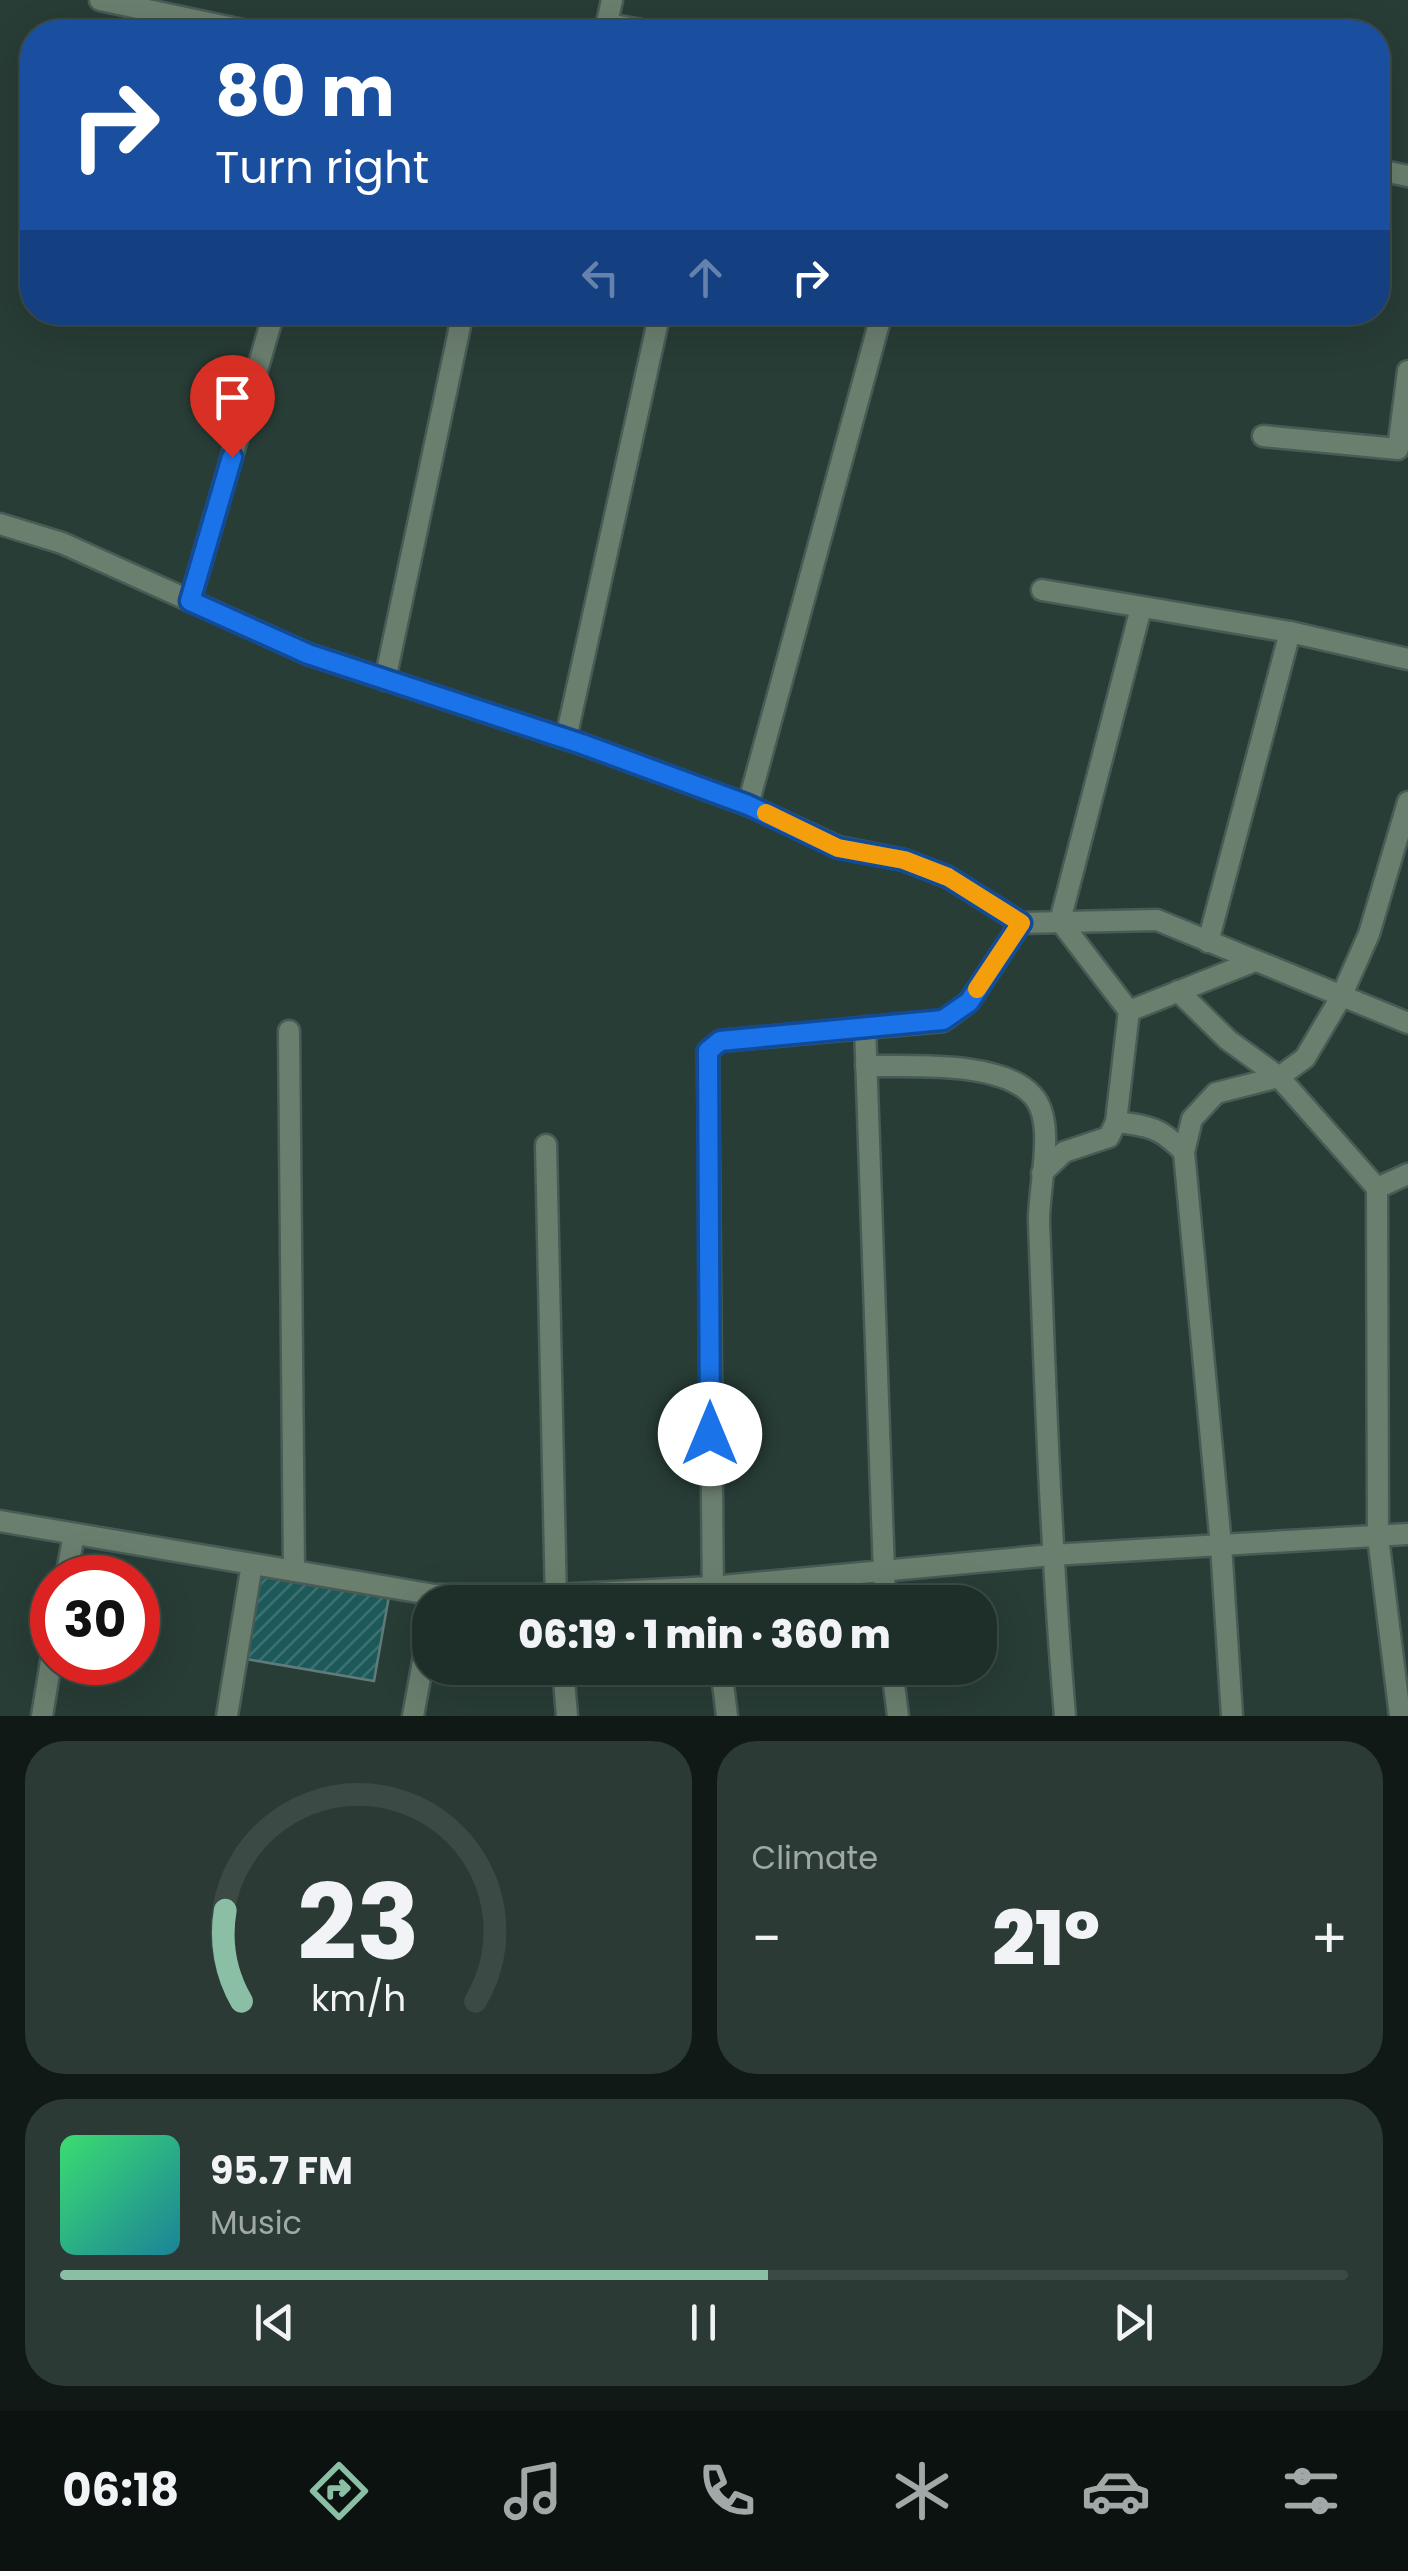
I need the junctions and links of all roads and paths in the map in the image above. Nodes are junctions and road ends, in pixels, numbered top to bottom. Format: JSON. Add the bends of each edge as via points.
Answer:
{"nodes":[{"id":1,"x":100,"y":0,"type":"edge"},
{"id":2,"x":195,"y":20,"type":"edge"},
{"id":3,"x":270,"y":325,"type":"edge"},
{"id":4,"x":459,"y":325,"type":"edge"},
{"id":5,"x":657,"y":325,"type":"edge"},
{"id":6,"x":872,"y":325,"type":"edge"},
{"id":7,"x":1407,"y":381,"type":"edge"},
{"id":8,"x":1263,"y":436,"type":"dead end"},
{"id":9,"x":0,"y":524,"type":"edge"},
{"id":10,"x":1042,"y":590,"type":"dead end"},
{"id":11,"x":190,"y":601,"type":"junction"},
{"id":12,"x":1141,"y":608,"type":"junction"},
{"id":13,"x":1290,"y":632,"type":"junction"},
{"id":14,"x":1408,"y":659,"type":"edge"},
{"id":15,"x":385,"y":680,"type":"junction"},
{"id":16,"x":566,"y":738,"type":"junction"},
{"id":17,"x":1408,"y":802,"type":"edge"},
{"id":18,"x":748,"y":805,"type":"junction"},
{"id":19,"x":1060,"y":921,"type":"junction"},
{"id":20,"x":1021,"y":923,"type":"junction"},
{"id":21,"x":1208,"y":942,"type":"junction"},
{"id":22,"x":1255,"y":962,"type":"junction"},
{"id":23,"x":1178,"y":992,"type":"junction"},
{"id":24,"x":1341,"y":998,"type":"junction"},
{"id":25,"x":1129,"y":1011,"type":"junction"},
{"id":26,"x":1408,"y":1024,"type":"edge"},
{"id":27,"x":865,"y":1028,"type":"junction"},
{"id":28,"x":289,"y":1031,"type":"dead end"},
{"id":29,"x":866,"y":1066,"type":"junction"},
{"id":30,"x":1279,"y":1076,"type":"junction"},
{"id":31,"x":1116,"y":1122,"type":"junction"},
{"id":32,"x":546,"y":1145,"type":"dead end"},
{"id":33,"x":1184,"y":1152,"type":"junction"},
{"id":34,"x":1042,"y":1173,"type":"junction"},
{"id":35,"x":1408,"y":1174,"type":"edge"},
{"id":36,"x":1377,"y":1188,"type":"junction"},
{"id":37,"x":0,"y":1520,"type":"edge"},
{"id":38,"x":74,"y":1534,"type":"junction"},
{"id":39,"x":1408,"y":1534,"type":"edge"},
{"id":40,"x":1378,"y":1536,"type":"junction"},
{"id":41,"x":1221,"y":1545,"type":"junction"},
{"id":42,"x":70,"y":1555,"type":"edge"},
{"id":43,"x":1052,"y":1555,"type":"junction"},
{"id":44,"x":252,"y":1564,"type":"junction"},
{"id":45,"x":294,"y":1572,"type":"junction"},
{"id":46,"x":882,"y":1572,"type":"junction"},
{"id":47,"x":556,"y":1585,"type":"edge"},
{"id":48,"x":712,"y":1585,"type":"edge"},
{"id":49,"x":786,"y":1585,"type":"edge"},
{"id":50,"x":884,"y":1585,"type":"edge"},
{"id":51,"x":412,"y":1595,"type":"edge"},
{"id":52,"x":47,"y":1685,"type":"edge"},
{"id":53,"x":419,"y":1685,"type":"edge"},
{"id":54,"x":565,"y":1685,"type":"edge"},
{"id":55,"x":723,"y":1685,"type":"edge"},
{"id":56,"x":894,"y":1685,"type":"edge"},
{"id":57,"x":42,"y":1716,"type":"edge"},
{"id":58,"x":228,"y":1716,"type":"edge"},
{"id":59,"x":413,"y":1716,"type":"edge"},
{"id":60,"x":568,"y":1716,"type":"edge"},
{"id":61,"x":727,"y":1716,"type":"edge"},
{"id":62,"x":898,"y":1716,"type":"edge"},
{"id":63,"x":1065,"y":1716,"type":"edge"},
{"id":64,"x":1232,"y":1716,"type":"edge"},
{"id":65,"x":1400,"y":1716,"type":"edge"}],
"edges":[{"from":1,"to":2,"type":"street"},
{"from":3,"to":11,"type":"street"},
{"from":4,"to":15,"type":"street"},
{"from":5,"to":16,"type":"street"},
{"from":6,"to":18,"type":"street"},
{"from":7,"to":8,"type":"street","via":[[1398,450]]},
{"from":9,"to":11,"type":"street","via":[[62,543]]},
{"from":10,"to":12,"type":"street"},
{"from":11,"to":15,"type":"street"},
{"from":12,"to":13,"type":"street"},
{"from":12,"to":19,"type":"street"},
{"from":13,"to":14,"type":"street"},
{"from":13,"to":21,"type":"street"},
{"from":15,"to":16,"type":"street"},
{"from":16,"to":18,"type":"street"},
{"from":17,"to":24,"type":"street","via":[[1369,934]]},
{"from":18,"to":20,"type":"street","via":[[838,848],[904,860],[948,877]]},
{"from":19,"to":20,"type":"street"},
{"from":19,"to":21,"type":"street","via":[[1157,920]]},
{"from":19,"to":25,"type":"street"},
{"from":20,"to":27,"type":"street","via":[[956,1014]]},
{"from":21,"to":22,"type":"street"},
{"from":22,"to":23,"type":"street"},
{"from":22,"to":24,"type":"street"},
{"from":23,"to":25,"type":"street"},
{"from":23,"to":30,"type":"street"},
{"from":24,"to":26,"type":"street"},
{"from":24,"to":30,"type":"street","via":[[1305,1058]]},
{"from":25,"to":31,"type":"street"},
{"from":27,"to":29,"type":"street"},
{"from":27,"to":48,"type":"street","via":[[720,1041],[708,1051]]},
{"from":28,"to":45,"type":"street"},
{"from":29,"to":34,"type":"street","via":[[1013,1079],[1036,1098],[1045,1125]]},
{"from":29,"to":46,"type":"street"},
{"from":30,"to":33,"type":"street","via":[[1216,1093],[1192,1119]]},
{"from":30,"to":36,"type":"street"},
{"from":31,"to":33,"type":"street","via":[[1166,1133]]},
{"from":31,"to":34,"type":"street","via":[[1109,1137],[1064,1152]]},
{"from":32,"to":47,"type":"street"},
{"from":33,"to":41,"type":"street"},
{"from":34,"to":43,"type":"street"},
{"from":35,"to":36,"type":"street"},
{"from":36,"to":40,"type":"street"},
{"from":37,"to":38,"type":"street"},
{"from":38,"to":42,"type":"street"},
{"from":38,"to":44,"type":"street"},
{"from":39,"to":40,"type":"street"},
{"from":40,"to":41,"type":"street"},
{"from":40,"to":65,"type":"street"},
{"from":41,"to":43,"type":"street"},
{"from":41,"to":64,"type":"street"},
{"from":43,"to":46,"type":"street"},
{"from":43,"to":63,"type":"street"},
{"from":44,"to":45,"type":"street"},
{"from":44,"to":58,"type":"street"},
{"from":45,"to":51,"type":"street"},
{"from":46,"to":49,"type":"street"},
{"from":46,"to":50,"type":"street"},
{"from":52,"to":57,"type":"street"},
{"from":53,"to":59,"type":"street"},
{"from":54,"to":60,"type":"street"},
{"from":55,"to":61,"type":"street"},
{"from":56,"to":62,"type":"street"}]}
